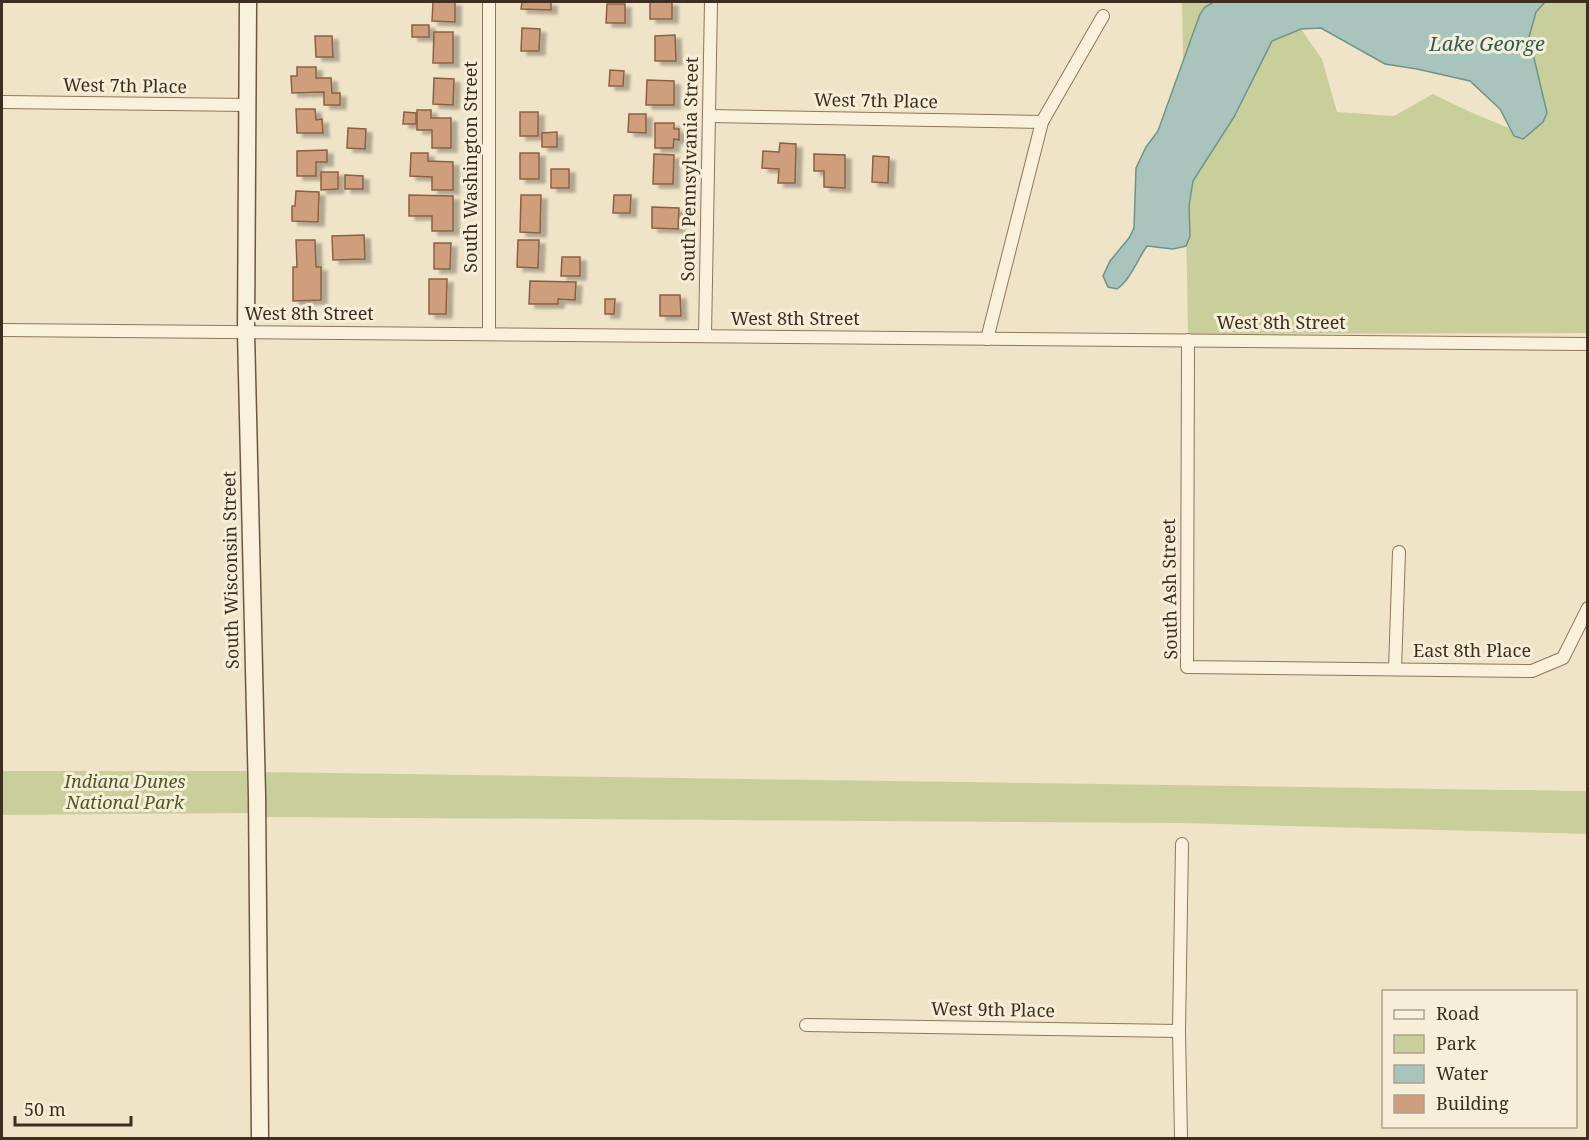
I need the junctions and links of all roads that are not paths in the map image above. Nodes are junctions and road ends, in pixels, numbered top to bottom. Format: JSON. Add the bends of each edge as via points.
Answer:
{"nodes":[{"id":1,"x":248,"y":2,"type":"edge"},
{"id":2,"x":489,"y":2,"type":"edge"},
{"id":3,"x":711,"y":2,"type":"edge"},
{"id":4,"x":1102,"y":16,"type":"dead end"},
{"id":5,"x":2,"y":102,"type":"edge"},
{"id":6,"x":248,"y":105,"type":"junction"},
{"id":7,"x":710,"y":116,"type":"junction"},
{"id":8,"x":1042,"y":122,"type":"junction"},
{"id":9,"x":2,"y":330,"type":"edge"},
{"id":10,"x":246,"y":332,"type":"junction"},
{"id":11,"x":489,"y":333,"type":"junction"},
{"id":12,"x":705,"y":336,"type":"junction"},
{"id":13,"x":987,"y":339,"type":"junction"},
{"id":14,"x":1188,"y":340,"type":"junction"},
{"id":15,"x":1587,"y":344,"type":"edge"},
{"id":16,"x":1399,"y":552,"type":"dead end"},
{"id":17,"x":1587,"y":608,"type":"edge"},
{"id":18,"x":1395,"y":669,"type":"junction"},
{"id":19,"x":1182,"y":844,"type":"dead end"},
{"id":20,"x":806,"y":1025,"type":"dead end"},
{"id":21,"x":1179,"y":1031,"type":"junction"},
{"id":22,"x":260,"y":1138,"type":"edge"},
{"id":23,"x":1181,"y":1138,"type":"edge"}],
"edges":[{"from":1,"to":6,"type":"street","name":"South Wisconsin Street"},
{"from":2,"to":11,"type":"street","name":"South Washington Street"},
{"from":3,"to":7,"type":"street","name":"South Pennsylvania Street"},
{"from":4,"to":8,"type":"street"},
{"from":5,"to":6,"type":"street","name":"West 7th Place"},
{"from":6,"to":10,"type":"street","name":"South Wisconsin Street"},
{"from":7,"to":8,"type":"street","name":"West 7th Place"},
{"from":7,"to":12,"type":"street","name":"South Pennsylvania Street"},
{"from":8,"to":13,"type":"street"},
{"from":9,"to":10,"type":"street","name":"West 8th Street"},
{"from":10,"to":11,"type":"street","name":"West 8th Street"},
{"from":10,"to":22,"type":"street","name":"South Wisconsin Street"},
{"from":11,"to":12,"type":"street","name":"West 8th Street"},
{"from":12,"to":13,"type":"street","name":"West 8th Street"},
{"from":13,"to":14,"type":"street","name":"West 8th Street"},
{"from":14,"to":15,"type":"street","name":"West 8th Street"},
{"from":14,"to":18,"type":"street","name":"South Ash Street","via":[[1187,667]]},
{"from":16,"to":18,"type":"street"},
{"from":17,"to":18,"type":"street","name":"East 8th Place","via":[[1563,658],[1533,671]]},
{"from":19,"to":21,"type":"street"},
{"from":20,"to":21,"type":"street","name":"West 9th Place"},
{"from":21,"to":23,"type":"street"}]}
